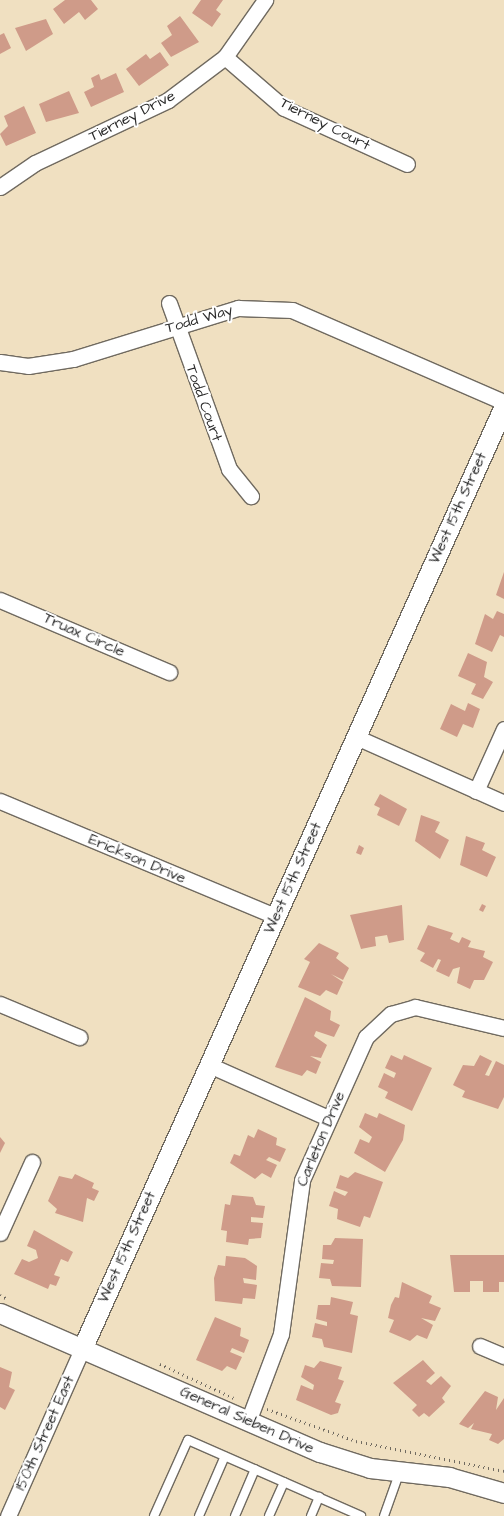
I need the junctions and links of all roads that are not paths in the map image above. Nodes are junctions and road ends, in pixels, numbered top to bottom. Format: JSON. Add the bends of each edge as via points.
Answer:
{"nodes":[{"id":1,"x":265,"y":0,"type":"edge"},
{"id":2,"x":225,"y":57,"type":"junction"},
{"id":3,"x":407,"y":164,"type":"dead end"},
{"id":4,"x":0,"y":187,"type":"edge"},
{"id":5,"x":169,"y":303,"type":"dead end"},
{"id":6,"x":176,"y":325,"type":"junction"},
{"id":7,"x":0,"y":362,"type":"edge"},
{"id":8,"x":504,"y":402,"type":"edge"},
{"id":9,"x":504,"y":406,"type":"edge"},
{"id":10,"x":251,"y":496,"type":"dead end"},
{"id":11,"x":0,"y":600,"type":"edge"},
{"id":12,"x":169,"y":672,"type":"dead end"},
{"id":13,"x":504,"y":729,"type":"edge"},
{"id":14,"x":356,"y":737,"type":"junction"},
{"id":15,"x":476,"y":791,"type":"junction"},
{"id":16,"x":0,"y":801,"type":"edge"},
{"id":17,"x":504,"y":803,"type":"edge"},
{"id":18,"x":275,"y":916,"type":"junction"},
{"id":19,"x":0,"y":1004,"type":"edge"},
{"id":20,"x":504,"y":1028,"type":"edge"},
{"id":21,"x":78,"y":1037,"type":"dead end"},
{"id":22,"x":209,"y":1065,"type":"junction"},
{"id":23,"x":328,"y":1118,"type":"junction"},
{"id":24,"x":32,"y":1162,"type":"dead end"},
{"id":25,"x":0,"y":1233,"type":"edge"},
{"id":26,"x":0,"y":1313,"type":"edge"},
{"id":27,"x":480,"y":1346,"type":"dead end"},
{"id":28,"x":82,"y":1349,"type":"junction"},
{"id":29,"x":504,"y":1356,"type":"edge"},
{"id":30,"x":251,"y":1413,"type":"junction"},
{"id":31,"x":225,"y":1456,"type":"junction"},
{"id":32,"x":255,"y":1469,"type":"junction"},
{"id":33,"x":400,"y":1471,"type":"junction"},
{"id":34,"x":284,"y":1482,"type":"junction"},
{"id":35,"x":504,"y":1493,"type":"edge"},
{"id":36,"x":319,"y":1497,"type":"junction"},
{"id":37,"x":350,"y":1514,"type":"edge"},
{"id":38,"x":11,"y":1515,"type":"edge"},
{"id":39,"x":154,"y":1516,"type":"edge"},
{"id":40,"x":198,"y":1516,"type":"edge"},
{"id":41,"x":235,"y":1516,"type":"edge"},
{"id":42,"x":270,"y":1516,"type":"edge"},
{"id":43,"x":311,"y":1516,"type":"edge"},
{"id":44,"x":361,"y":1516,"type":"edge"},
{"id":45,"x":384,"y":1516,"type":"edge"}],
"edges":[{"from":1,"to":2,"type":"street","name":"Tierney Drive"},
{"from":2,"to":3,"type":"street","name":"Tierney Court","via":[[284,108]]},
{"from":2,"to":4,"type":"street","name":"Tierney Drive","via":[[168,100],[34,163]]},
{"from":5,"to":6,"type":"street","name":"Todd Court"},
{"from":6,"to":7,"type":"street","name":"Todd Way","via":[[73,359],[28,366]]},
{"from":6,"to":8,"type":"street","name":"Todd Way","via":[[238,308],[292,310]]},
{"from":6,"to":10,"type":"street","name":"Todd Court","via":[[229,469]]},
{"from":9,"to":14,"type":"street","name":"West 15th Street"},
{"from":11,"to":12,"type":"street","name":"Truax Circle"},
{"from":13,"to":15,"type":"street"},
{"from":14,"to":15,"type":"street"},
{"from":14,"to":18,"type":"street","name":"West 15th Street"},
{"from":15,"to":17,"type":"street"},
{"from":16,"to":18,"type":"street","name":"Erickson Drive"},
{"from":18,"to":22,"type":"street","name":"West 15th Street"},
{"from":19,"to":21,"type":"street"},
{"from":20,"to":23,"type":"street","name":"Carleton Drive","via":[[415,1007],[391,1014],[366,1037]]},
{"from":22,"to":23,"type":"street"},
{"from":22,"to":28,"type":"street","name":"West 15th Street"},
{"from":23,"to":30,"type":"street","name":"Carleton Drive","via":[[295,1208],[281,1334]]},
{"from":24,"to":25,"type":"street"},
{"from":26,"to":28,"type":"street","name":"General Sieben Drive"},
{"from":27,"to":29,"type":"street"},
{"from":28,"to":30,"type":"street","name":"General Sieben Drive"},
{"from":28,"to":38,"type":"street","name":"150th Street East"},
{"from":30,"to":33,"type":"street","name":"General Sieben Drive","via":[[320,1452],[370,1468]]},
{"from":31,"to":32,"type":"lane"},
{"from":31,"to":39,"type":"lane","via":[[188,1440]]},
{"from":31,"to":40,"type":"lane"},
{"from":32,"to":34,"type":"lane"},
{"from":32,"to":41,"type":"lane"},
{"from":33,"to":35,"type":"street","name":"General Sieben Drive","via":[[449,1477]]},
{"from":33,"to":45,"type":"lane"},
{"from":34,"to":36,"type":"lane"},
{"from":34,"to":42,"type":"lane"},
{"from":36,"to":37,"type":"lane"},
{"from":36,"to":43,"type":"lane"},
{"from":37,"to":44,"type":"lane"}]}
